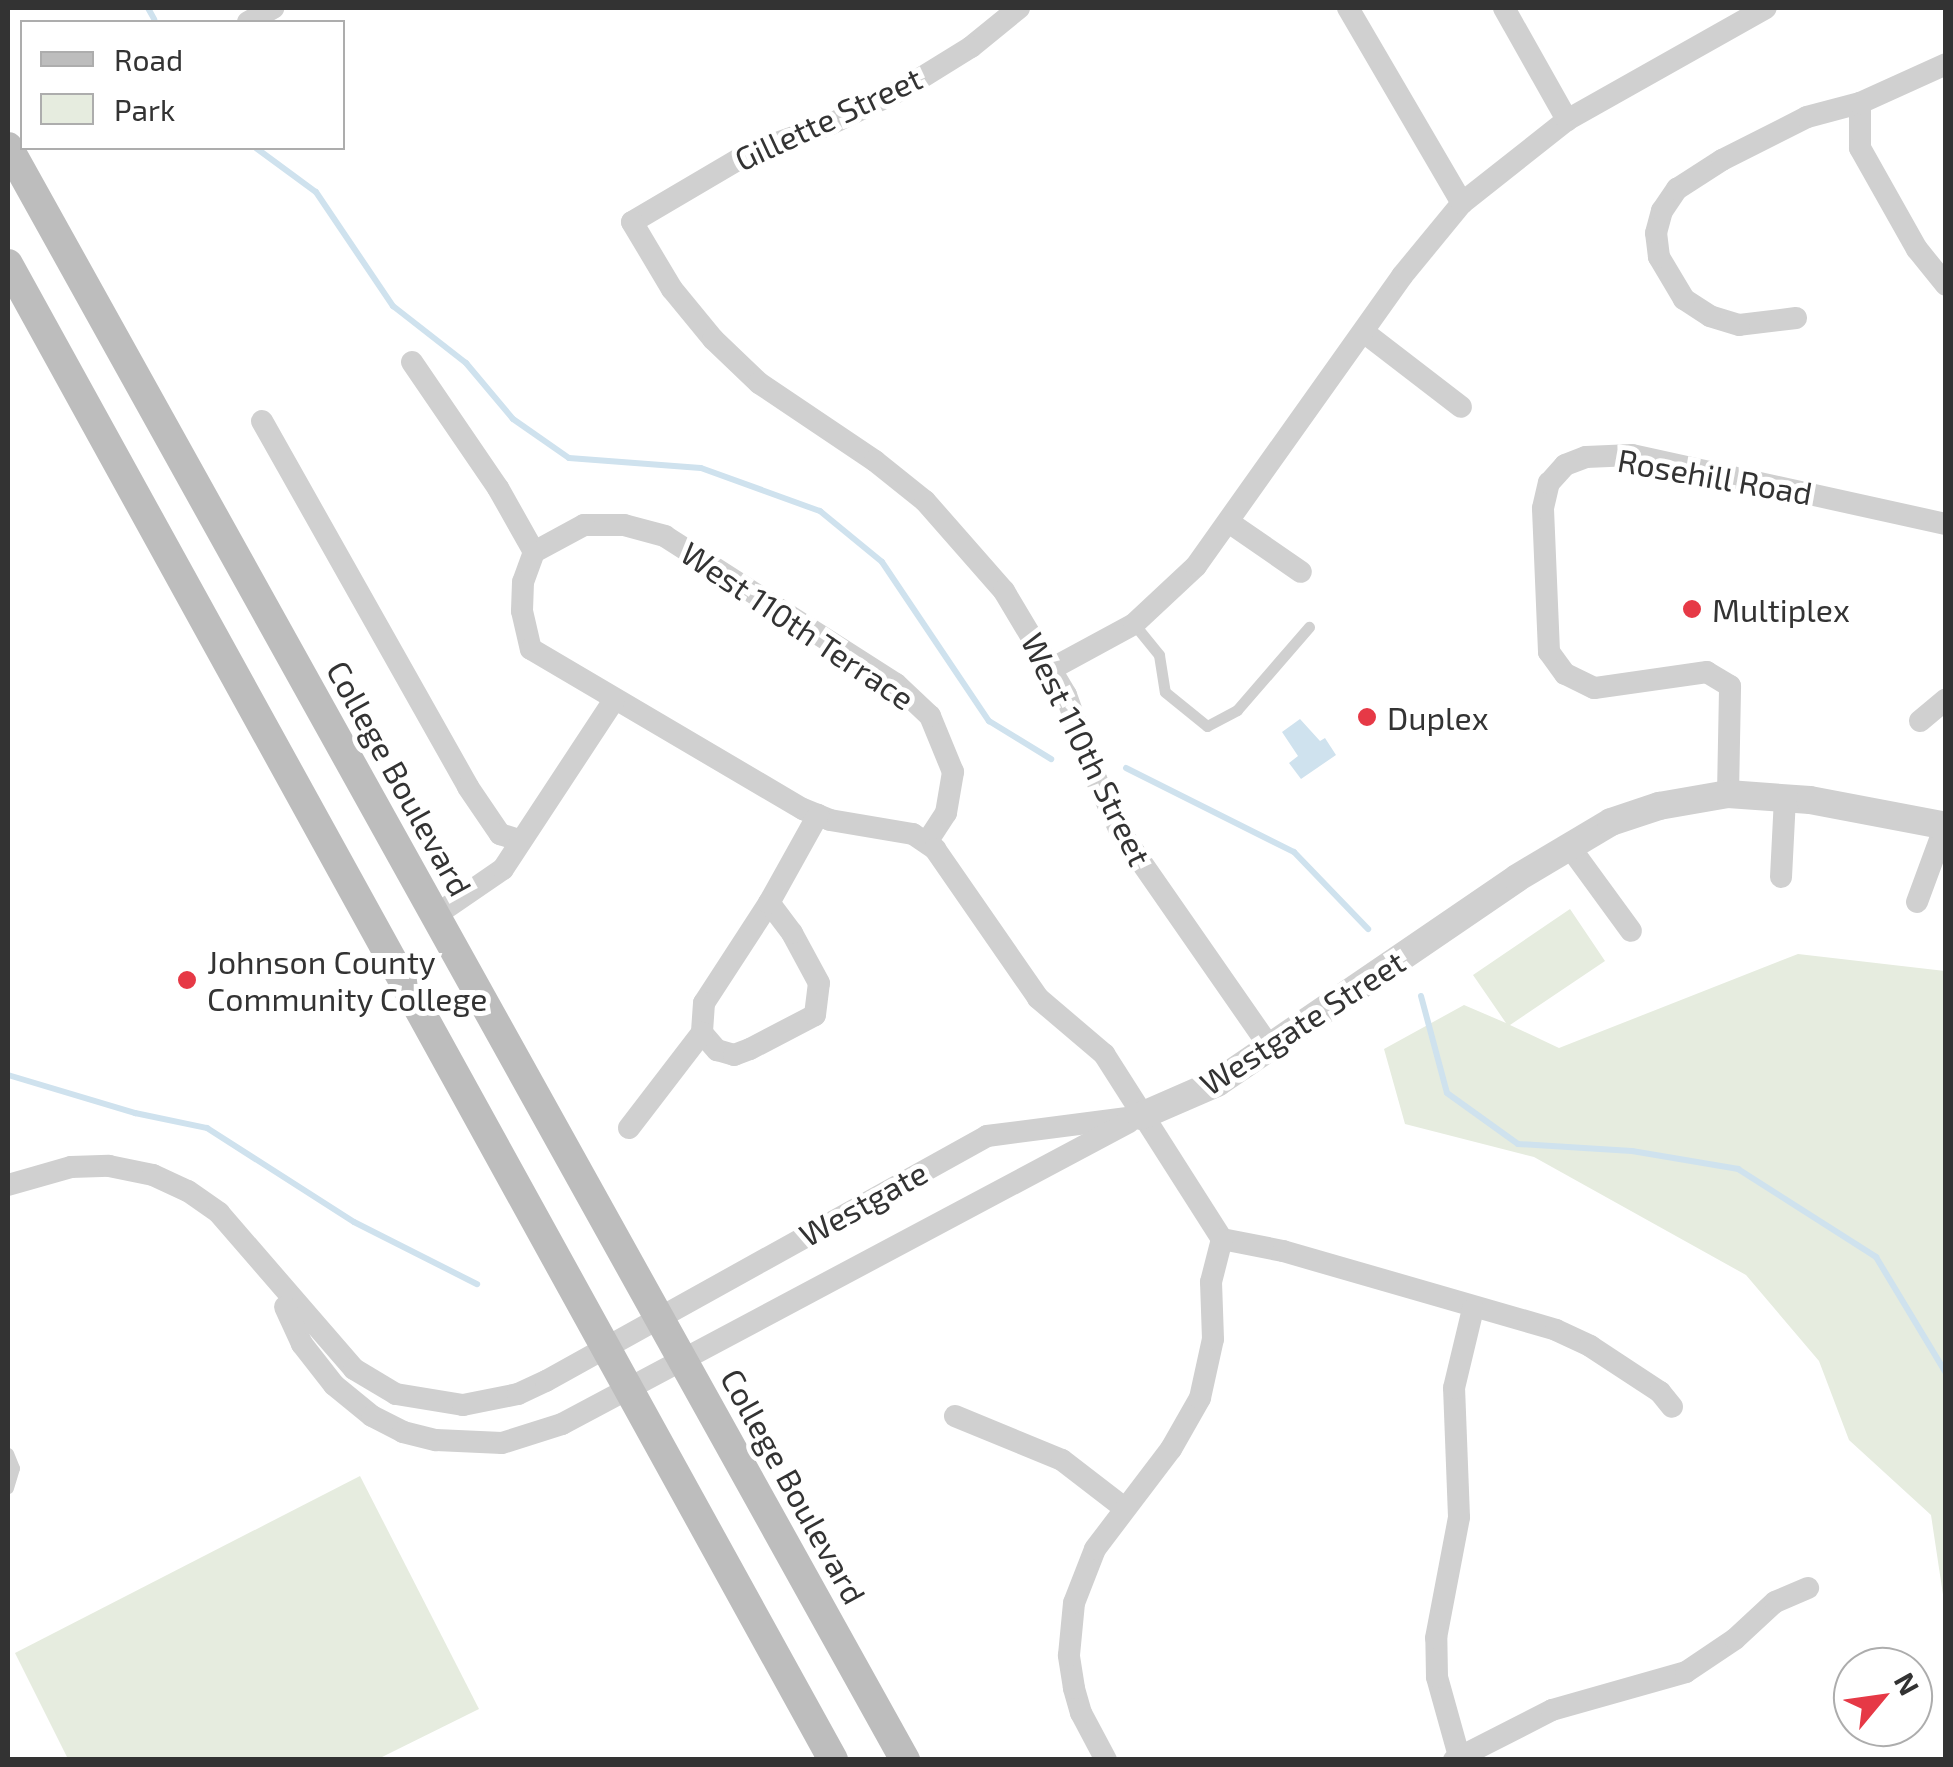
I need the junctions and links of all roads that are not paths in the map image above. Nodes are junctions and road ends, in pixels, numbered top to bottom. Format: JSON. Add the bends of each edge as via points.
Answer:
{"nodes":[{"id":1,"x":274,"y":8,"type":"edge"},
{"id":2,"x":1019,"y":8,"type":"edge"},
{"id":3,"x":1348,"y":8,"type":"edge"},
{"id":4,"x":1504,"y":8,"type":"edge"},
{"id":5,"x":1766,"y":8,"type":"edge"},
{"id":6,"x":248,"y":17,"type":"edge"},
{"id":7,"x":1946,"y":64,"type":"edge"},
{"id":8,"x":1860,"y":104,"type":"junction"},
{"id":9,"x":1567,"y":120,"type":"junction"},
{"id":10,"x":14,"y":152,"type":"edge"},
{"id":11,"x":1462,"y":203,"type":"junction"},
{"id":12,"x":632,"y":222,"type":"joint"},
{"id":13,"x":8,"y":264,"type":"edge"},
{"id":14,"x":1942,"y":275,"type":"edge"},
{"id":15,"x":1796,"y":318,"type":"dead end"},
{"id":16,"x":1365,"y":334,"type":"junction"},
{"id":17,"x":412,"y":362,"type":"dead end"},
{"id":18,"x":1461,"y":407,"type":"dead end"},
{"id":19,"x":262,"y":421,"type":"dead end"},
{"id":20,"x":1230,"y":523,"type":"junction"},
{"id":21,"x":1946,"y":524,"type":"edge"},
{"id":22,"x":534,"y":552,"type":"junction"},
{"id":23,"x":1301,"y":572,"type":"dead end"},
{"id":24,"x":1134,"y":624,"type":"junction"},
{"id":25,"x":1309,"y":627,"type":"dead end"},
{"id":26,"x":1053,"y":668,"type":"junction"},
{"id":27,"x":1946,"y":699,"type":"edge"},
{"id":28,"x":614,"y":700,"type":"junction"},
{"id":29,"x":1920,"y":721,"type":"dead end"},
{"id":30,"x":1728,"y":794,"type":"junction"},
{"id":31,"x":1785,"y":798,"type":"junction"},
{"id":32,"x":818,"y":814,"type":"junction"},
{"id":33,"x":1945,"y":826,"type":"edge"},
{"id":34,"x":521,"y":841,"type":"junction"},
{"id":35,"x":926,"y":842,"type":"junction"},
{"id":36,"x":1569,"y":846,"type":"junction"},
{"id":37,"x":1781,"y":877,"type":"dead end"},
{"id":38,"x":1917,"y":902,"type":"dead end"},
{"id":39,"x":769,"y":903,"type":"junction"},
{"id":40,"x":436,"y":915,"type":"junction"},
{"id":41,"x":1631,"y":931,"type":"dead end"},
{"id":42,"x":702,"y":1033,"type":"junction"},
{"id":43,"x":1269,"y":1046,"type":"junction"},
{"id":44,"x":1142,"y":1116,"type":"junction"},
{"id":45,"x":630,"y":1128,"type":"dead end"},
{"id":46,"x":8,"y":1185,"type":"edge"},
{"id":47,"x":1222,"y":1238,"type":"junction"},
{"id":48,"x":272,"y":1280,"type":"junction"},
{"id":49,"x":1473,"y":1309,"type":"junction"},
{"id":50,"x":659,"y":1317,"type":"junction"},
{"id":51,"x":604,"y":1348,"type":"junction"},
{"id":52,"x":683,"y":1359,"type":"junction"},
{"id":53,"x":627,"y":1389,"type":"junction"},
{"id":54,"x":1672,"y":1407,"type":"dead end"},
{"id":55,"x":955,"y":1416,"type":"dead end"},
{"id":56,"x":8,"y":1452,"type":"edge"},
{"id":57,"x":8,"y":1488,"type":"edge"},
{"id":58,"x":1123,"y":1507,"type":"junction"},
{"id":59,"x":1808,"y":1588,"type":"dead end"},
{"id":60,"x":1457,"y":1758,"type":"edge"},
{"id":61,"x":834,"y":1760,"type":"edge"},
{"id":62,"x":905,"y":1760,"type":"edge"},
{"id":63,"x":1106,"y":1760,"type":"edge"}],
"edges":[{"from":1,"to":6,"type":"street"},
{"from":2,"to":12,"type":"street","name":"Gillette Street","via":[[971,48],[903,89],[832,124],[751,152]]},
{"from":3,"to":11,"type":"street"},
{"from":4,"to":9,"type":"street"},
{"from":5,"to":9,"type":"street"},
{"from":7,"to":8,"type":"street"},
{"from":8,"to":14,"type":"street","via":[[1860,148]]},
{"from":8,"to":15,"type":"street","via":[[1807,117],[1722,160],[1677,189],[1662,211],[1658,257],[1684,299],[1739,324]]},
{"from":9,"to":11,"type":"street"},
{"from":10,"to":40,"type":"main road","name":"College Boulevard"},
{"from":11,"to":16,"type":"street"},
{"from":12,"to":26,"type":"street","name":"West 110th Street","via":[[713,340],[759,383],[874,460],[965,542]]},
{"from":13,"to":51,"type":"main road"},
{"from":16,"to":18,"type":"street"},
{"from":16,"to":20,"type":"street"},
{"from":17,"to":22,"type":"street"},
{"from":19,"to":34,"type":"street","via":[[468,787],[500,834]]},
{"from":20,"to":23,"type":"street"},
{"from":20,"to":24,"type":"street","via":[[1164,600]]},
{"from":21,"to":30,"type":"street","name":"Rosehill Road","via":[[1632,455],[1586,456],[1549,483],[1543,508],[1548,652],[1564,674],[1594,688],[1707,672],[1730,686]]},
{"from":22,"to":28,"type":"street","via":[[522,582],[531,649]]},
{"from":22,"to":35,"type":"street","name":"West 110th Terrace","via":[[584,525],[624,525],[665,536],[896,684],[930,716],[953,772],[946,813]]},
{"from":24,"to":25,"type":"lane","via":[[1159,655],[1164,692],[1208,726],[1238,710]]},
{"from":24,"to":26,"type":"street"},
{"from":26,"to":43,"type":"street","name":"West 110th Street","via":[[1122,833]]},
{"from":27,"to":29,"type":"street"},
{"from":28,"to":32,"type":"street"},
{"from":28,"to":34,"type":"street"},
{"from":30,"to":31,"type":"street","name":"Westgate Street"},
{"from":30,"to":36,"type":"street","name":"Westgate Street","via":[[1658,806]]},
{"from":31,"to":33,"type":"street","name":"Westgate Street"},
{"from":31,"to":37,"type":"street"},
{"from":32,"to":35,"type":"street"},
{"from":32,"to":39,"type":"street"},
{"from":33,"to":38,"type":"street"},
{"from":34,"to":40,"type":"street","via":[[503,869]]},
{"from":35,"to":44,"type":"street","via":[[955,872],[1038,998],[1104,1054]]},
{"from":36,"to":41,"type":"street"},
{"from":36,"to":43,"type":"street","name":"Westgate Street"},
{"from":39,"to":42,"type":"street","via":[[704,1003]]},
{"from":39,"to":42,"type":"street","via":[[819,983],[815,1015],[734,1054],[717,1050]]},
{"from":40,"to":50,"type":"main road","name":"College Boulevard"},
{"from":42,"to":45,"type":"street"},
{"from":43,"to":44,"type":"street","name":"Westgate Street","via":[[1217,1083]]},
{"from":44,"to":47,"type":"street"},
{"from":44,"to":50,"type":"street","name":"Westgate","via":[[987,1136]]},
{"from":44,"to":52,"type":"street","name":"Westgate Street"},
{"from":46,"to":48,"type":"street","via":[[71,1167],[153,1175],[219,1213]]},
{"from":47,"to":49,"type":"street"},
{"from":47,"to":58,"type":"street","via":[[1200,1398],[1171,1449]]},
{"from":48,"to":51,"type":"street","name":"Westgate","via":[[354,1369],[396,1394],[432,1402],[463,1405],[518,1394]]},
{"from":48,"to":53,"type":"street","name":"Westgate Street","via":[[302,1344],[334,1385],[403,1432],[502,1443],[562,1424]]},
{"from":49,"to":54,"type":"street","via":[[1556,1330],[1590,1346]]},
{"from":49,"to":60,"type":"street","via":[[1454,1388],[1459,1517],[1436,1638],[1437,1677]]},
{"from":50,"to":51,"type":"street","name":"Westgate"},
{"from":50,"to":52,"type":"main road","name":"College Boulevard"},
{"from":51,"to":53,"type":"main road"},
{"from":52,"to":53,"type":"street","name":"Westgate Street"},
{"from":52,"to":62,"type":"main road","name":"College Boulevard"},
{"from":53,"to":61,"type":"main road"},
{"from":55,"to":58,"type":"street","via":[[1062,1460]]},
{"from":56,"to":57,"type":"lane","via":[[14,1468]]},
{"from":58,"to":63,"type":"street","via":[[1083,1574],[1070,1654],[1081,1713]]},
{"from":59,"to":60,"type":"street","via":[[1775,1602],[1686,1672],[1552,1710]]}]}
